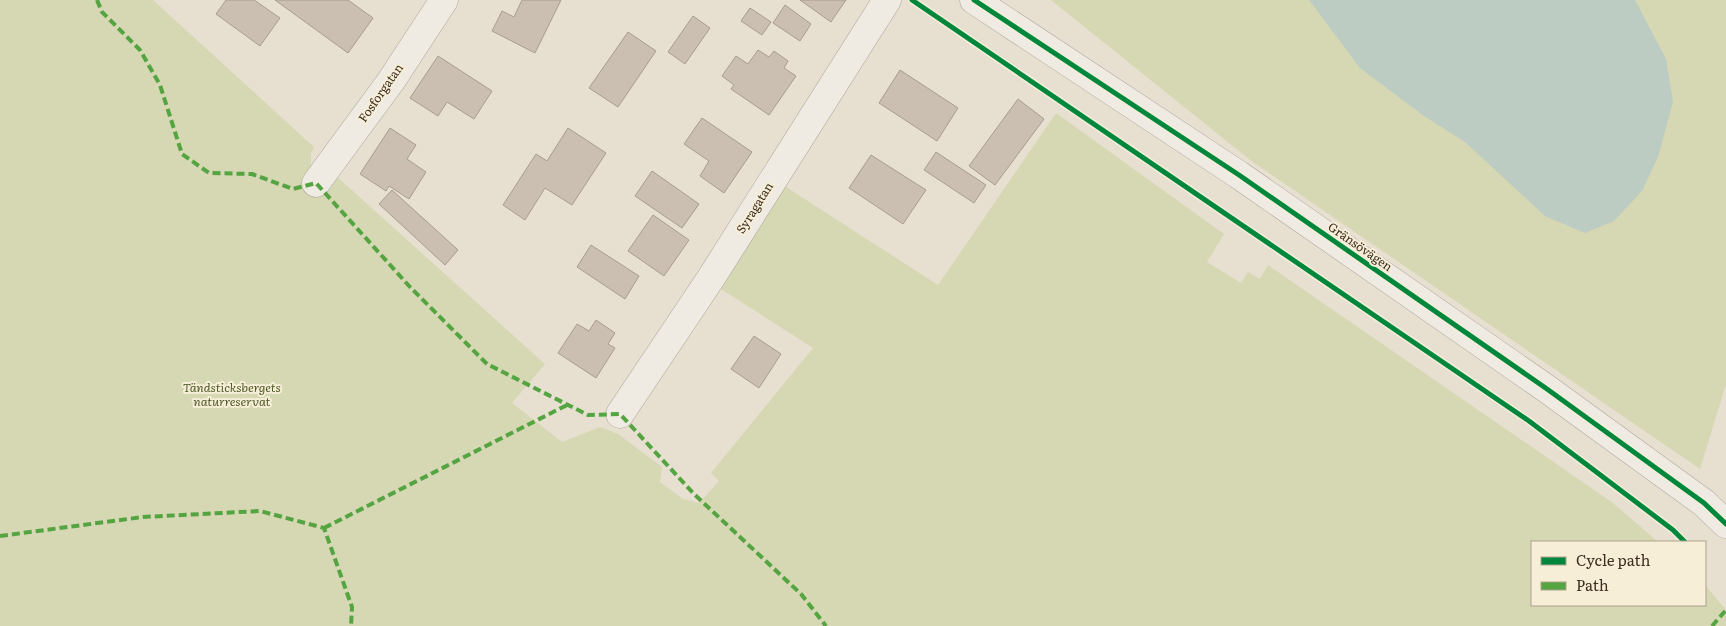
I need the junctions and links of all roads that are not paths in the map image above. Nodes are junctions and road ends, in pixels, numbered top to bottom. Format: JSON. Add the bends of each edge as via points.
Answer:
{"nodes":[{"id":1,"x":444,"y":0,"type":"edge"},
{"id":2,"x":887,"y":0,"type":"edge"},
{"id":3,"x":974,"y":0,"type":"edge"},
{"id":4,"x":316,"y":183,"type":"dead end"},
{"id":5,"x":620,"y":414,"type":"dead end"},
{"id":6,"x":1726,"y":524,"type":"edge"}],
"edges":[{"from":1,"to":4,"type":"street","name":"Fosforgatan","via":[[391,81]]},
{"from":2,"to":5,"type":"street","name":"Syragatan","via":[[711,278]]},
{"from":3,"to":6,"type":"street","name":"Gränsövägen","via":[[1239,175],[1547,389],[1704,503]]}]}
